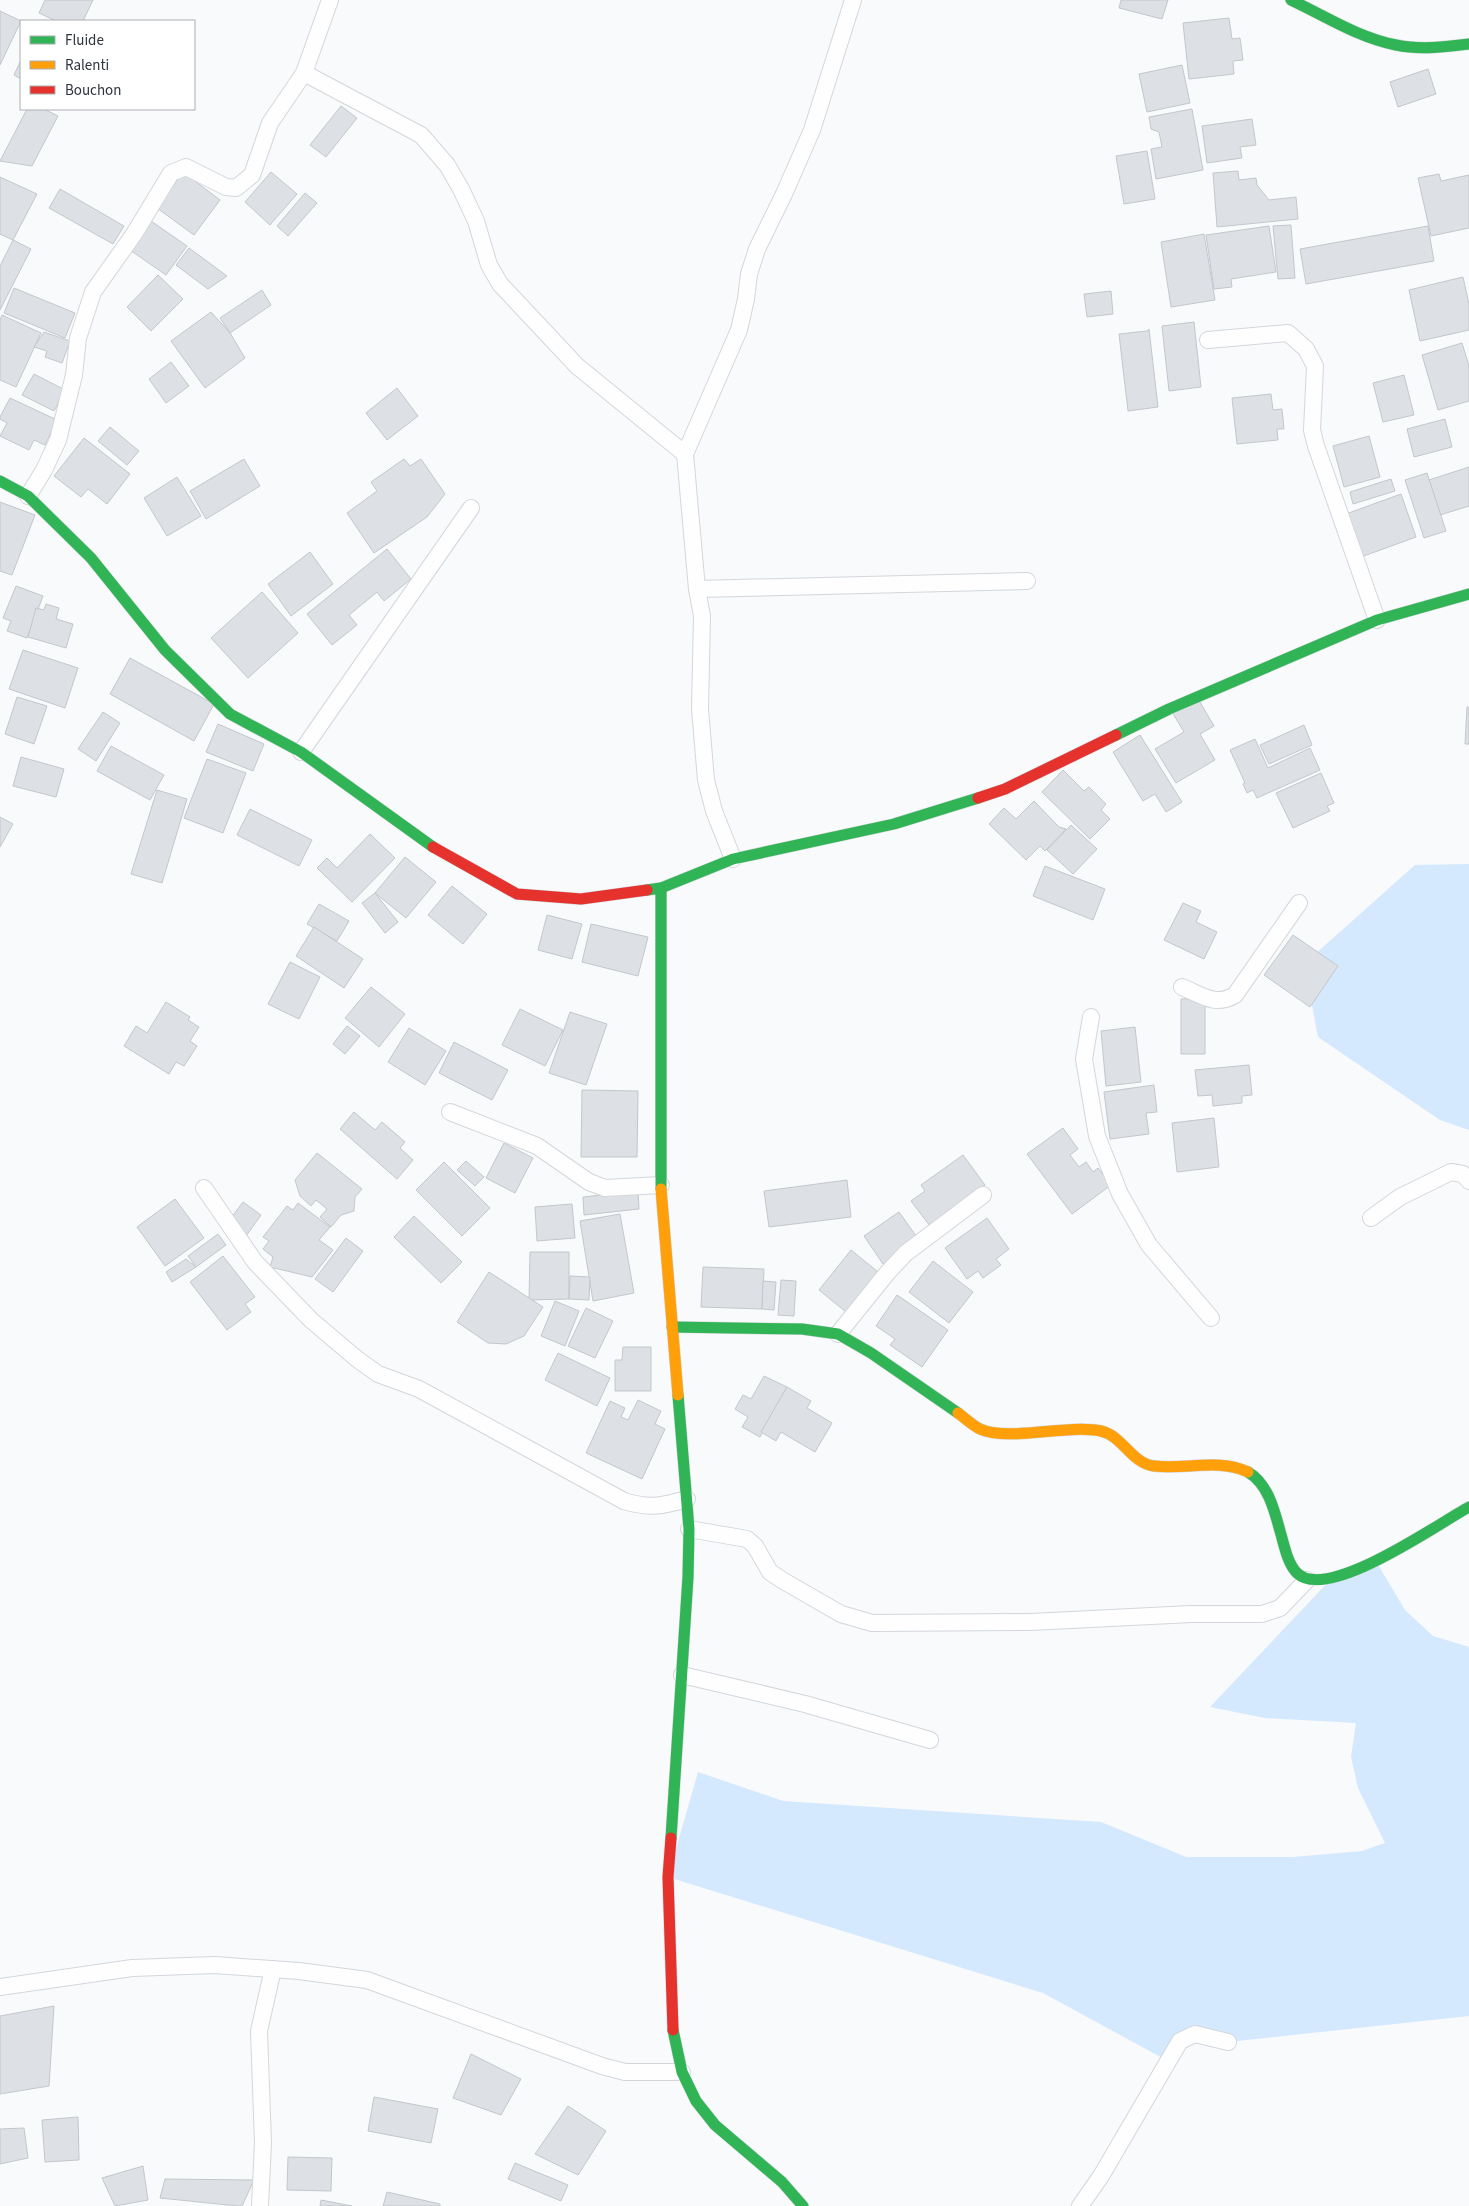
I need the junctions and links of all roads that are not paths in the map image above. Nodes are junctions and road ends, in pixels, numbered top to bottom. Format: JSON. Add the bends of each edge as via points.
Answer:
{"nodes":[{"id":1,"x":330,"y":0,"type":"edge"},
{"id":2,"x":853,"y":0,"type":"edge"},
{"id":3,"x":1291,"y":0,"type":"edge"},
{"id":4,"x":1469,"y":44,"type":"edge"},
{"id":5,"x":304,"y":73,"type":"junction"},
{"id":6,"x":1208,"y":340,"type":"dead end"},
{"id":7,"x":685,"y":454,"type":"junction"},
{"id":8,"x":0,"y":480,"type":"edge"},
{"id":9,"x":28,"y":496,"type":"junction"},
{"id":10,"x":471,"y":508,"type":"dead end"},
{"id":11,"x":1027,"y":581,"type":"dead end"},
{"id":12,"x":697,"y":588,"type":"junction"},
{"id":13,"x":1469,"y":594,"type":"edge"},
{"id":14,"x":1377,"y":620,"type":"junction"},
{"id":15,"x":301,"y":752,"type":"junction"},
{"id":16,"x":733,"y":859,"type":"junction"},
{"id":17,"x":661,"y":888,"type":"junction"},
{"id":18,"x":1298,"y":903,"type":"dead end"},
{"id":19,"x":1182,"y":987,"type":"dead end"},
{"id":20,"x":1091,"y":1017,"type":"dead end"},
{"id":21,"x":450,"y":1112,"type":"dead end"},
{"id":22,"x":1469,"y":1181,"type":"edge"},
{"id":23,"x":662,"y":1185,"type":"junction"},
{"id":24,"x":204,"y":1188,"type":"dead end"},
{"id":25,"x":983,"y":1195,"type":"dead end"},
{"id":26,"x":1371,"y":1218,"type":"dead end"},
{"id":27,"x":1211,"y":1318,"type":"dead end"},
{"id":28,"x":672,"y":1327,"type":"junction"},
{"id":29,"x":838,"y":1334,"type":"junction"},
{"id":30,"x":687,"y":1499,"type":"junction"},
{"id":31,"x":1469,"y":1507,"type":"edge"},
{"id":32,"x":688,"y":1529,"type":"junction"},
{"id":33,"x":1307,"y":1580,"type":"junction"},
{"id":34,"x":682,"y":1675,"type":"junction"},
{"id":35,"x":930,"y":1740,"type":"dead end"},
{"id":36,"x":273,"y":1969,"type":"junction"},
{"id":37,"x":0,"y":1987,"type":"edge"},
{"id":38,"x":1228,"y":2042,"type":"dead end"},
{"id":39,"x":682,"y":2072,"type":"junction"},
{"id":40,"x":260,"y":2206,"type":"edge"},
{"id":41,"x":803,"y":2206,"type":"edge"},
{"id":42,"x":1080,"y":2206,"type":"edge"}],
"edges":[{"from":1,"to":5,"type":"street"},
{"from":2,"to":7,"type":"street","via":[[812,130],[757,248],[739,330]]},
{"from":3,"to":4,"type":"street","via":[[1396,45],[1450,47]]},
{"from":5,"to":7,"type":"street","via":[[421,134],[447,165],[461,189],[476,221],[489,265],[500,284],[577,366]]},
{"from":5,"to":9,"type":"street","via":[[270,123],[252,175],[236,188],[226,187],[186,167],[171,173],[93,292],[78,338],[74,375],[58,440]]},
{"from":6,"to":14,"type":"street","via":[[1288,332],[1306,349],[1315,366],[1312,430],[1316,446]]},
{"from":7,"to":12,"type":"street"},
{"from":8,"to":9,"type":"street"},
{"from":9,"to":15,"type":"street","via":[[91,558],[164,650],[230,714]]},
{"from":10,"to":15,"type":"street"},
{"from":11,"to":12,"type":"street"},
{"from":12,"to":16,"type":"street","via":[[702,616],[700,709],[706,780]]},
{"from":13,"to":14,"type":"street"},
{"from":14,"to":16,"type":"street","via":[[1169,709],[1005,789],[894,824]]},
{"from":15,"to":17,"type":"street","via":[[428,844],[517,894],[581,900]]},
{"from":16,"to":17,"type":"street"},
{"from":17,"to":23,"type":"street"},
{"from":18,"to":19,"type":"street","via":[[1235,995],[1216,1001]]},
{"from":20,"to":27,"type":"street","via":[[1084,1059],[1097,1136],[1120,1194],[1149,1245]]},
{"from":21,"to":23,"type":"street","via":[[537,1146],[589,1182],[605,1188]]},
{"from":22,"to":26,"type":"street","via":[[1463,1174],[1451,1172],[1400,1197]]},
{"from":23,"to":28,"type":"street"},
{"from":24,"to":30,"type":"street","via":[[255,1262],[311,1320],[378,1374],[419,1389],[624,1501],[659,1507]]},
{"from":25,"to":29,"type":"street","via":[[906,1253]]},
{"from":28,"to":29,"type":"street","via":[[802,1329]]},
{"from":28,"to":30,"type":"street"},
{"from":29,"to":33,"type":"street","via":[[872,1353],[980,1429],[996,1433],[1090,1430],[1108,1433],[1147,1465],[1218,1466],[1249,1472],[1260,1480],[1269,1495],[1290,1562],[1297,1574]]},
{"from":30,"to":32,"type":"street"},
{"from":31,"to":33,"type":"street","via":[[1377,1563],[1333,1577]]},
{"from":32,"to":33,"type":"street","via":[[747,1539],[755,1546],[770,1572],[841,1614],[872,1623],[1031,1622],[1262,1614],[1280,1608]]},
{"from":32,"to":34,"type":"street"},
{"from":34,"to":35,"type":"street","via":[[804,1704]]},
{"from":34,"to":39,"type":"street","via":[[668,1877],[673,2030]]},
{"from":36,"to":37,"type":"street","via":[[215,1965],[132,1968]]},
{"from":36,"to":39,"type":"street","via":[[367,1980],[625,2072]]},
{"from":36,"to":40,"type":"street","via":[[259,2031],[263,2143]]},
{"from":38,"to":42,"type":"street","via":[[1195,2034],[1180,2041]]},
{"from":39,"to":41,"type":"street","via":[[696,2102],[715,2125],[782,2182]]}]}
